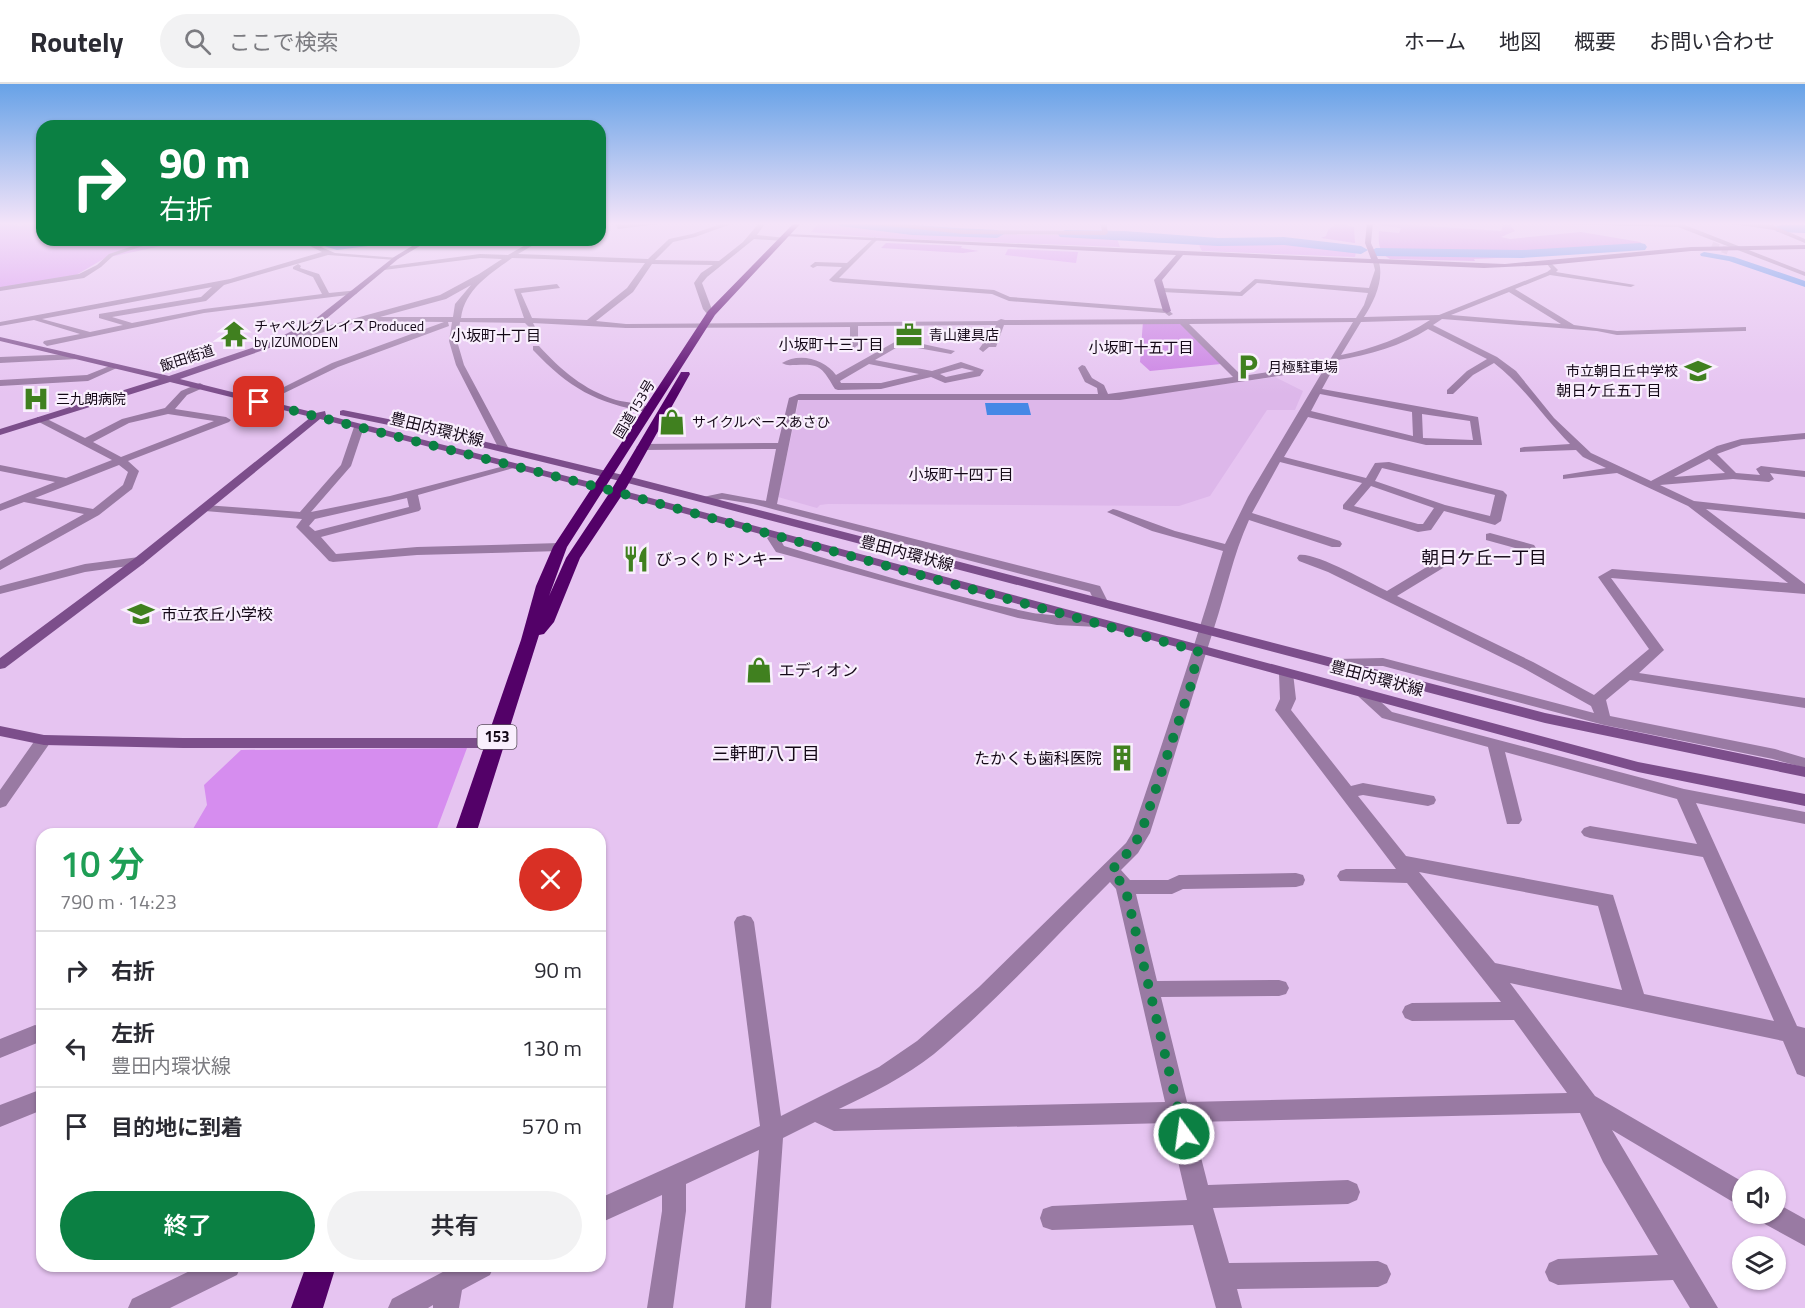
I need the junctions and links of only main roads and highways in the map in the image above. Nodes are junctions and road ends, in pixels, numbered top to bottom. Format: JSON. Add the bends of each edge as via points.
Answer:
{"nodes":[{"id":1,"x":744,"y":279,"type":"edge"},
{"id":2,"x":754,"y":279,"type":"edge"},
{"id":3,"x":710,"y":321,"type":"junction"},
{"id":4,"x":529,"y":640,"type":"junction"},
{"id":5,"x":467,"y":828,"type":"edge"},
{"id":6,"x":319,"y":1272,"type":"edge"},
{"id":7,"x":307,"y":1308,"type":"edge"}],
"edges":[{"from":1,"to":3,"type":"highway","name":"国道153号","number":"153"},
{"from":2,"to":3,"type":"highway","name":"国道153号","number":"153"},
{"from":3,"to":4,"type":"highway","name":"国道153号","number":"153","via":[[620,485],[573,558],[546,622]]},
{"from":3,"to":4,"type":"highway","name":"国道153号","number":"153","via":[[647,409],[560,547]]},
{"from":4,"to":5,"type":"highway","name":"国道153号","number":"153"},
{"from":6,"to":7,"type":"highway"}]}
